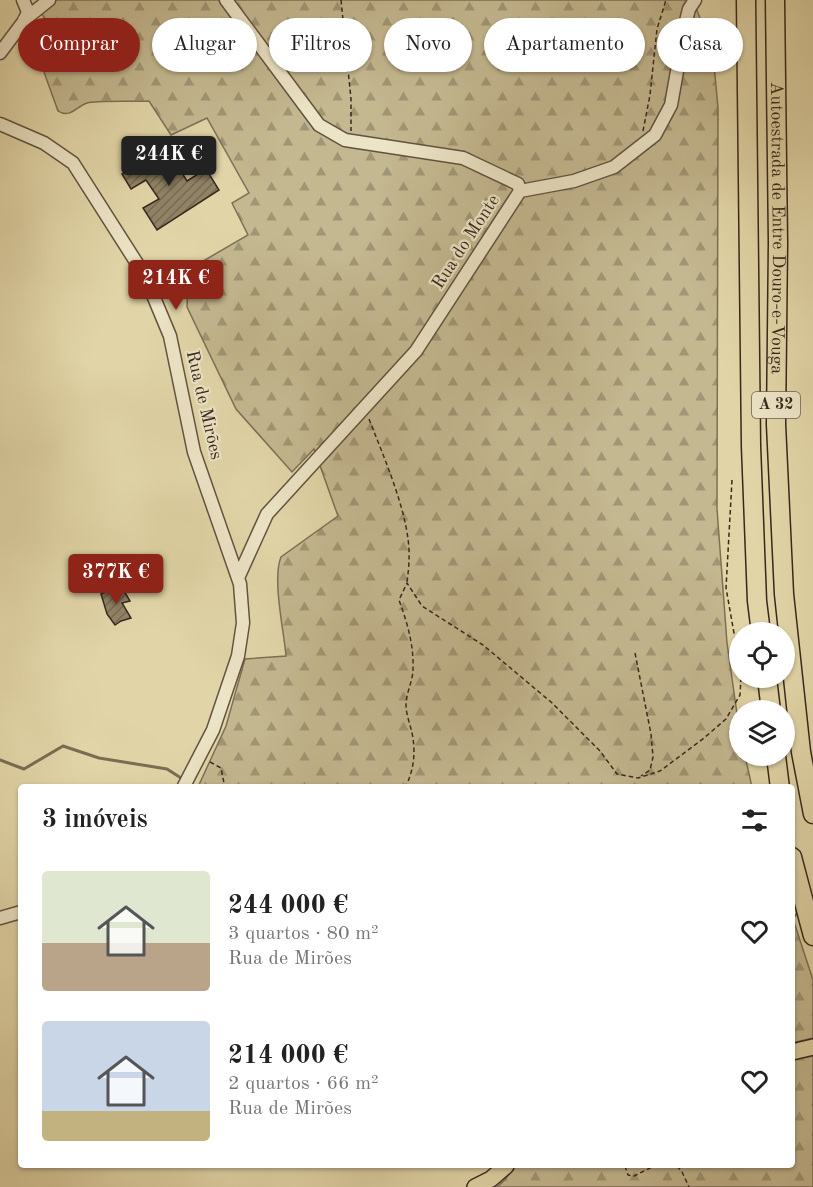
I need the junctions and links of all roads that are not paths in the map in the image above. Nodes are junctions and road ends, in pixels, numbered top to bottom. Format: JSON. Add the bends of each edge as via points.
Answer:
{"nodes":[{"id":1,"x":23,"y":0,"type":"edge"},
{"id":2,"x":49,"y":0,"type":"edge"},
{"id":3,"x":226,"y":0,"type":"edge"},
{"id":4,"x":695,"y":0,"type":"edge"},
{"id":5,"x":746,"y":0,"type":"edge"},
{"id":6,"x":775,"y":0,"type":"edge"},
{"id":7,"x":25,"y":18,"type":"edge"},
{"id":8,"x":28,"y":18,"type":"edge"},
{"id":9,"x":18,"y":29,"type":"edge"},
{"id":10,"x":0,"y":53,"type":"edge"},
{"id":11,"x":0,"y":124,"type":"edge"},
{"id":12,"x":520,"y":191,"type":"junction"},
{"id":13,"x":238,"y":578,"type":"junction"},
{"id":14,"x":760,"y":622,"type":"edge"},
{"id":15,"x":777,"y":766,"type":"edge"},
{"id":16,"x":185,"y":784,"type":"edge"},
{"id":17,"x":780,"y":784,"type":"edge"},
{"id":18,"x":812,"y":811,"type":"edge"},
{"id":19,"x":795,"y":868,"type":"edge"},
{"id":20,"x":18,"y":913,"type":"edge"},
{"id":21,"x":0,"y":918,"type":"edge"},
{"id":22,"x":813,"y":936,"type":"edge"},
{"id":23,"x":813,"y":1047,"type":"edge"},
{"id":24,"x":795,"y":1051,"type":"edge"},
{"id":25,"x":504,"y":1168,"type":"edge"},
{"id":26,"x":475,"y":1187,"type":"edge"}],
"edges":[{"from":1,"to":7,"type":"street","via":[[28,12]]},
{"from":2,"to":8,"type":"street"},
{"from":3,"to":12,"type":"street","name":"Rua do Monte","via":[[319,125],[351,141],[463,158],[519,184]]},
{"from":4,"to":12,"type":"street","via":[[686,21],[671,105],[655,135],[614,167],[574,181]]},
{"from":5,"to":14,"type":"highway","name":"Autoestrada de Entre Douro-e-Vouga","number":"A 32","via":[[751,446]]},
{"from":6,"to":18,"type":"highway","name":"Autoestrada de Entre Douro-e-Vouga","number":"A 32","via":[[776,424],[784,594],[801,752]]},
{"from":9,"to":10,"type":"street"},
{"from":11,"to":13,"type":"street","name":"Rua de Mirões","via":[[44,143],[73,163],[145,276],[170,336],[194,452]]},
{"from":12,"to":13,"type":"street","name":"Rua do Monte","via":[[416,351],[267,514]]},
{"from":13,"to":16,"type":"street","name":"Rua de Mirões","via":[[243,623],[238,656],[213,730]]},
{"from":15,"to":17,"type":"highway"},
{"from":19,"to":22,"type":"highway"},
{"from":20,"to":21,"type":"street"},
{"from":23,"to":24,"type":"main road"},
{"from":25,"to":26,"type":"main road"}]}
